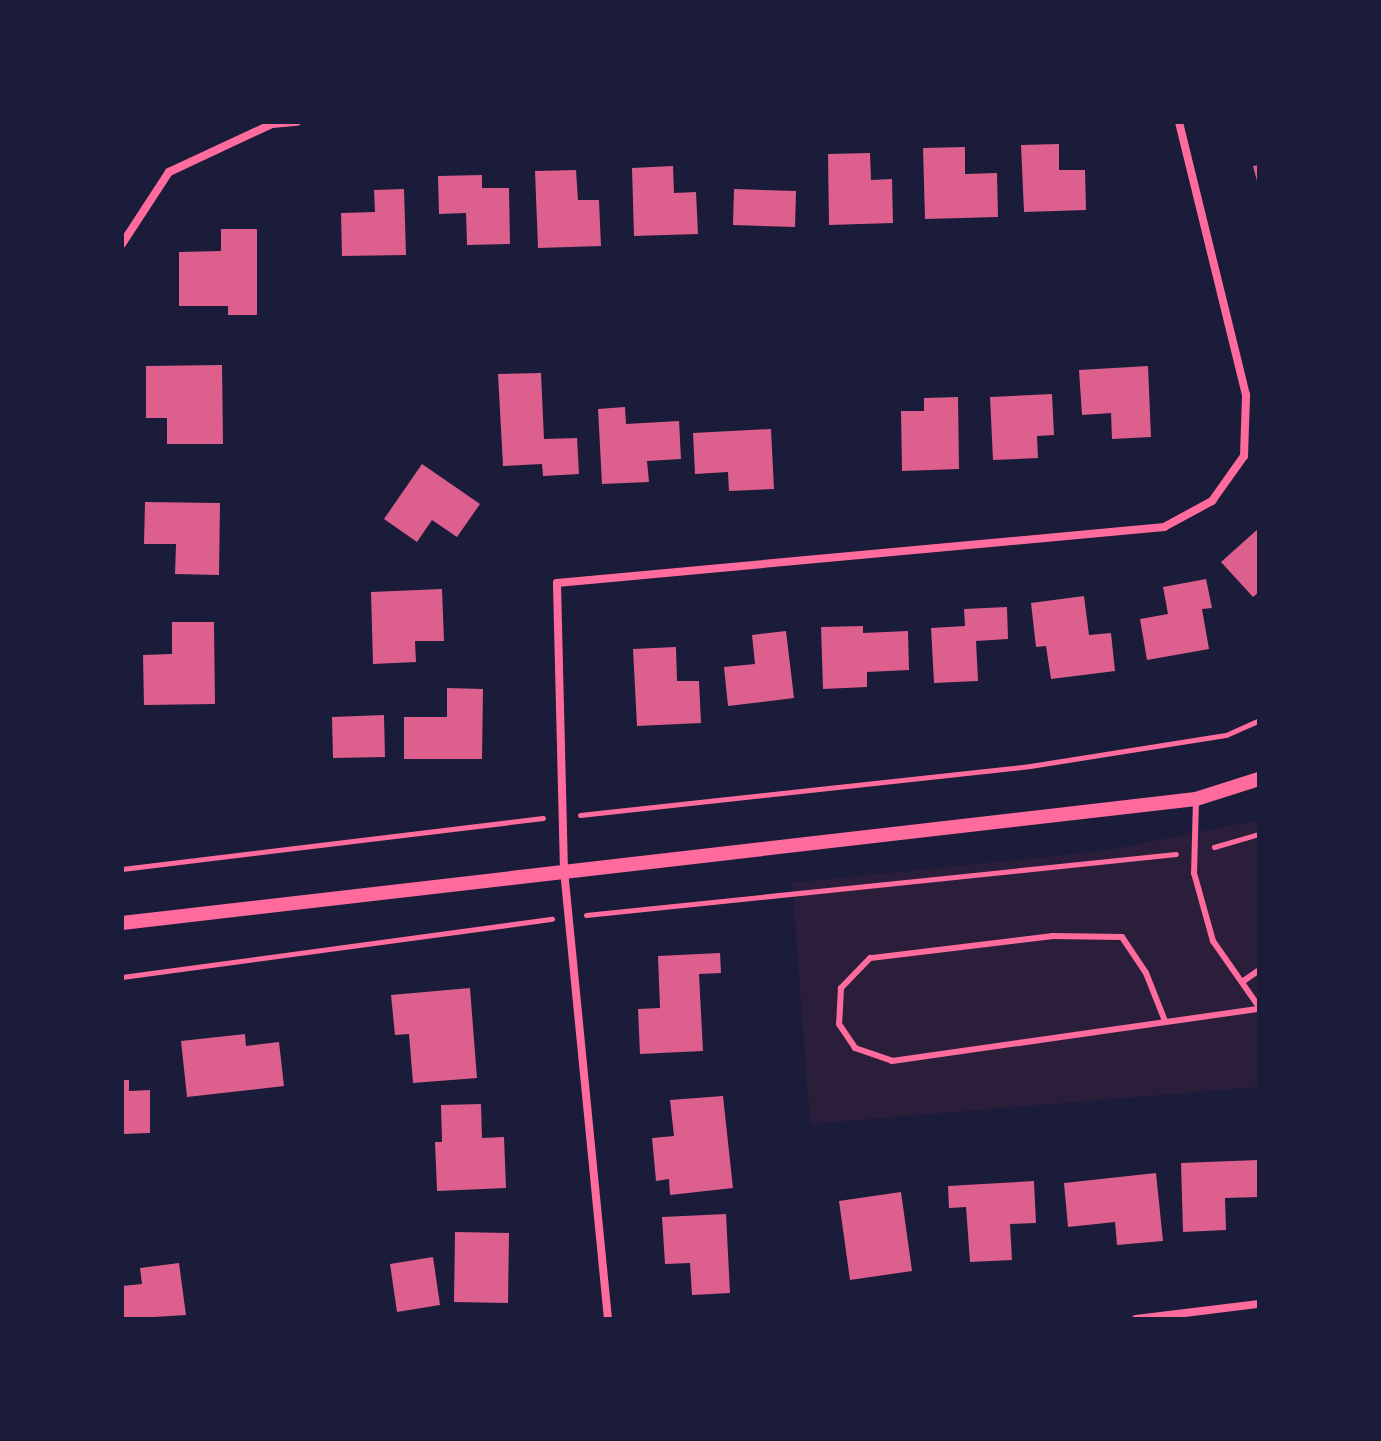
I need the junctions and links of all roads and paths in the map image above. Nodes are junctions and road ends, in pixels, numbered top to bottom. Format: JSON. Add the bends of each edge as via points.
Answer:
{"nodes":[{"id":1,"x":297,"y":122,"type":"edge"},
{"id":2,"x":1179,"y":122,"type":"edge"},
{"id":3,"x":122,"y":244,"type":"edge"},
{"id":4,"x":1259,"y":720,"type":"edge"},
{"id":5,"x":1259,"y":779,"type":"edge"},
{"id":6,"x":1196,"y":799,"type":"junction"},
{"id":7,"x":562,"y":816,"type":"junction"},
{"id":8,"x":1259,"y":834,"type":"edge"},
{"id":9,"x":1194,"y":852,"type":"junction"},
{"id":10,"x":122,"y":869,"type":"edge"},
{"id":11,"x":564,"y":871,"type":"junction"},
{"id":12,"x":569,"y":916,"type":"junction"},
{"id":13,"x":122,"y":923,"type":"edge"},
{"id":14,"x":1259,"y":970,"type":"edge"},
{"id":15,"x":122,"y":977,"type":"edge"},
{"id":16,"x":1242,"y":982,"type":"junction"},
{"id":17,"x":1259,"y":1008,"type":"edge"},
{"id":18,"x":1165,"y":1021,"type":"junction"},
{"id":19,"x":1259,"y":1304,"type":"edge"},
{"id":20,"x":608,"y":1319,"type":"edge"},
{"id":21,"x":1136,"y":1319,"type":"edge"}],
"edges":[{"from":1,"to":3,"type":"street","via":[[272,124],[169,172]]},
{"from":2,"to":7,"type":"street","via":[[1246,395],[1244,456],[1212,501],[1164,527],[557,583]]},
{"from":4,"to":7,"type":"path","via":[[1226,735],[1030,766]]},
{"from":5,"to":6,"type":"street"},
{"from":6,"to":9,"type":"lane"},
{"from":6,"to":11,"type":"street"},
{"from":7,"to":10,"type":"path"},
{"from":7,"to":11,"type":"street"},
{"from":8,"to":9,"type":"path"},
{"from":9,"to":12,"type":"path"},
{"from":9,"to":16,"type":"lane","via":[[1194,873],[1213,941]]},
{"from":11,"to":12,"type":"street"},
{"from":11,"to":13,"type":"street"},
{"from":12,"to":15,"type":"path"},
{"from":12,"to":20,"type":"street"},
{"from":14,"to":16,"type":"lane"},
{"from":16,"to":17,"type":"lane"},
{"from":17,"to":18,"type":"lane"},
{"from":18,"to":18,"type":"lane","via":[[1146,973],[1122,937],[1053,936],[870,958],[841,988],[839,1024],[855,1048],[892,1061]]},
{"from":19,"to":21,"type":"street"}]}
